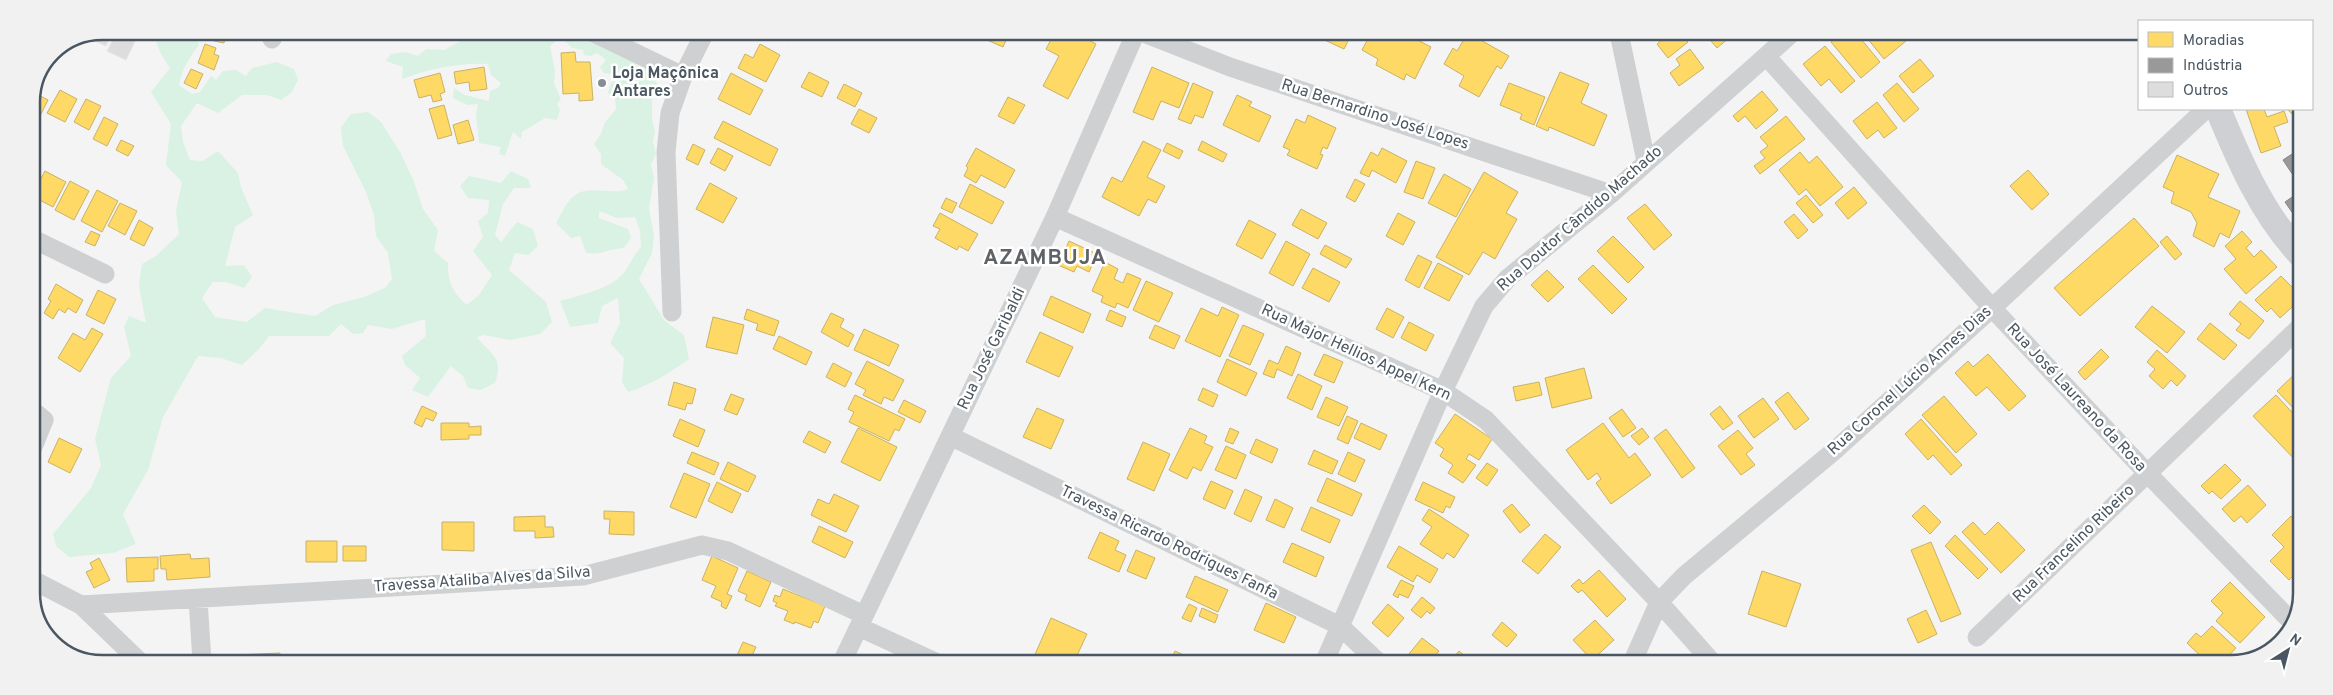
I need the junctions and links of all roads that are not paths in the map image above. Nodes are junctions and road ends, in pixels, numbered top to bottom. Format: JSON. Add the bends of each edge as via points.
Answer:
{"nodes":[{"id":1,"x":609,"y":40,"type":"edge"},
{"id":2,"x":701,"y":40,"type":"edge"},
{"id":3,"x":1132,"y":40,"type":"edge"},
{"id":4,"x":1161,"y":40,"type":"edge"},
{"id":5,"x":1620,"y":40,"type":"edge"},
{"id":6,"x":1784,"y":40,"type":"edge"},
{"id":7,"x":1766,"y":56,"type":"junction"},
{"id":8,"x":684,"y":76,"type":"junction"},
{"id":9,"x":2205,"y":110,"type":"edge"},
{"id":10,"x":2218,"y":110,"type":"edge"},
{"id":11,"x":1646,"y":161,"type":"junction"},
{"id":12,"x":1611,"y":194,"type":"junction"},
{"id":13,"x":1055,"y":217,"type":"junction"},
{"id":14,"x":2293,"y":236,"type":"edge"},
{"id":15,"x":40,"y":242,"type":"edge"},
{"id":16,"x":105,"y":274,"type":"dead end"},
{"id":17,"x":1992,"y":308,"type":"junction"},
{"id":18,"x":672,"y":312,"type":"dead end"},
{"id":19,"x":2293,"y":334,"type":"edge"},
{"id":20,"x":1443,"y":391,"type":"junction"},
{"id":21,"x":40,"y":417,"type":"edge"},
{"id":22,"x":40,"y":430,"type":"edge"},
{"id":23,"x":950,"y":436,"type":"junction"},
{"id":24,"x":2147,"y":473,"type":"junction"},
{"id":25,"x":40,"y":584,"type":"edge"},
{"id":26,"x":198,"y":599,"type":"junction"},
{"id":27,"x":1659,"y":602,"type":"junction"},
{"id":28,"x":81,"y":605,"type":"junction"},
{"id":29,"x":2288,"y":618,"type":"edge"},
{"id":30,"x":861,"y":621,"type":"junction"},
{"id":31,"x":1340,"y":626,"type":"junction"},
{"id":32,"x":1977,"y":637,"type":"dead end"},
{"id":33,"x":132,"y":655,"type":"edge"},
{"id":34,"x":202,"y":655,"type":"edge"},
{"id":35,"x":845,"y":655,"type":"edge"},
{"id":36,"x":922,"y":655,"type":"edge"},
{"id":37,"x":1327,"y":655,"type":"edge"},
{"id":38,"x":1371,"y":655,"type":"edge"},
{"id":39,"x":1636,"y":655,"type":"edge"},
{"id":40,"x":1706,"y":655,"type":"edge"}],
"edges":[{"from":1,"to":8,"type":"street"},
{"from":2,"to":8,"type":"street"},
{"from":3,"to":13,"type":"street","name":"Rua José Garibaldi"},
{"from":4,"to":12,"type":"street","name":"Rua Bernardino José Lopes","via":[[1230,67]]},
{"from":5,"to":11,"type":"street"},
{"from":6,"to":7,"type":"street","name":"Rua Doutor Cândido Machado"},
{"from":7,"to":11,"type":"street","name":"Rua Doutor Cândido Machado"},
{"from":7,"to":17,"type":"street","name":"Rua José Laureano da Rosa"},
{"from":8,"to":18,"type":"street","via":[[670,113],[666,152]]},
{"from":9,"to":17,"type":"street","name":"Rua Coronel Lúcio Annes Dias"},
{"from":10,"to":14,"type":"street","via":[[2242,168]]},
{"from":11,"to":12,"type":"street","name":"Rua Doutor Cândido Machado"},
{"from":12,"to":20,"type":"street","name":"Rua Doutor Cândido Machado","via":[[1508,278],[1484,306]]},
{"from":13,"to":20,"type":"street","name":"Rua Major Hellios Appel Kern"},
{"from":13,"to":23,"type":"street","name":"Rua José Garibaldi"},
{"from":15,"to":16,"type":"street"},
{"from":17,"to":24,"type":"street","name":"Rua José Laureano da Rosa"},
{"from":17,"to":27,"type":"street","name":"Rua Coronel Lúcio Annes Dias","via":[[1834,451],[1684,576]]},
{"from":19,"to":24,"type":"street","name":"Rua Francelino Ribeiro"},
{"from":20,"to":27,"type":"street","name":"Rua Major Hellios Appel Kern","via":[[1486,420]]},
{"from":20,"to":31,"type":"street","name":"Rua Doutor Cândido Machado"},
{"from":21,"to":22,"type":"street","via":[[44,420]]},
{"from":23,"to":30,"type":"street","name":"Rua José Garibaldi"},
{"from":23,"to":31,"type":"street","name":"Travessa Ricardo Rodrigues Fanfa"},
{"from":24,"to":29,"type":"street","name":"Rua José Laureano da Rosa"},
{"from":24,"to":32,"type":"street","name":"Rua Francelino Ribeiro"},
{"from":25,"to":28,"type":"street"},
{"from":26,"to":28,"type":"street","name":"Travessa Ataliba Alves da Silva"},
{"from":26,"to":30,"type":"street","name":"Travessa Ataliba Alves da Silva","via":[[583,576],[702,545],[728,551]]},
{"from":26,"to":34,"type":"street"},
{"from":27,"to":39,"type":"street","name":"Rua Coronel Lúcio Annes Dias"},
{"from":27,"to":40,"type":"street","name":"Rua Major Hellios Appel Kern"},
{"from":28,"to":33,"type":"street"},
{"from":30,"to":35,"type":"street","name":"Rua José Garibaldi"},
{"from":30,"to":36,"type":"street","name":"Travessa Ataliba Alves da Silva"},
{"from":31,"to":37,"type":"street","name":"Rua Doutor Cândido Machado"},
{"from":31,"to":38,"type":"street","name":"Travessa Ricardo Rodrigues Fanfa"}]}
